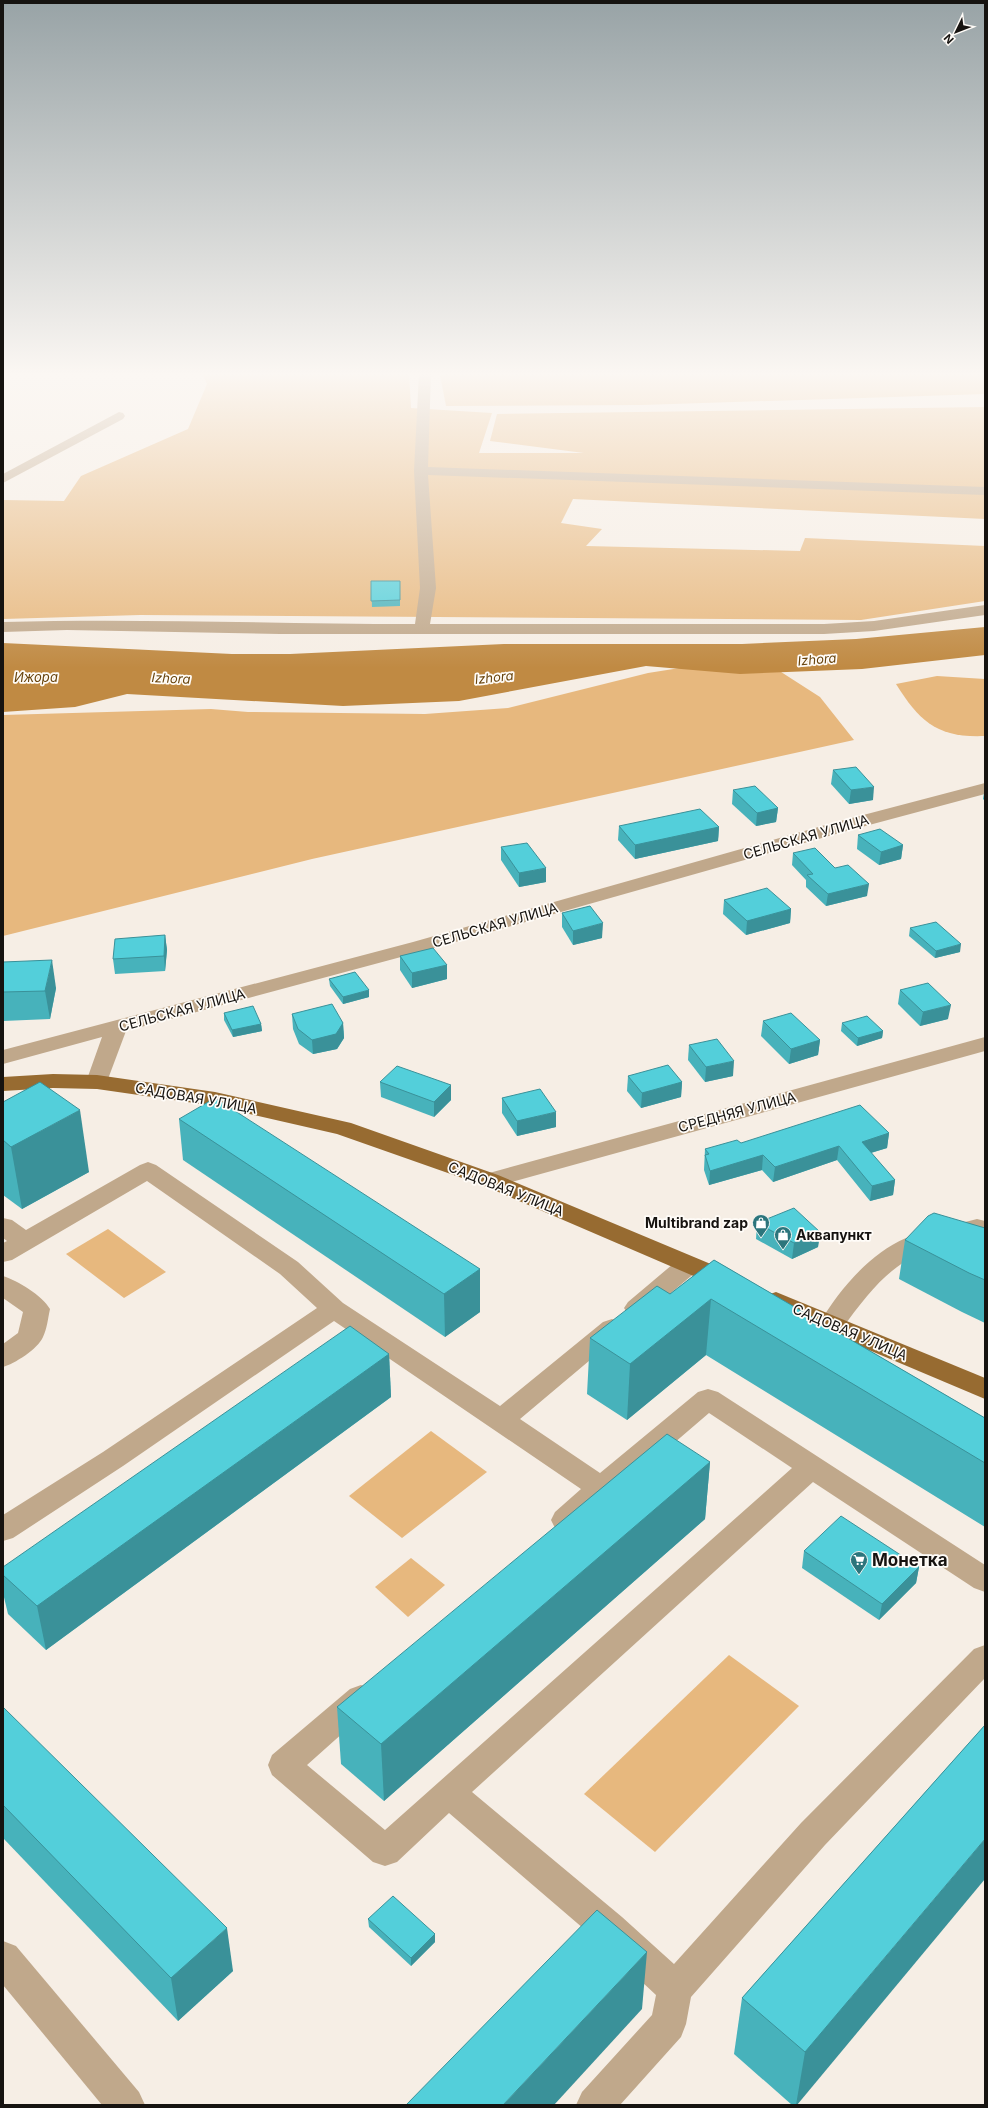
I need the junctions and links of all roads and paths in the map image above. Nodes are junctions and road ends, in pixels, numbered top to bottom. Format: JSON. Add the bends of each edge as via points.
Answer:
{"nodes":[{"id":1,"x":17,"y":471,"type":"edge"},
{"id":2,"x":421,"y":471,"type":"edge"},
{"id":3,"x":432,"y":471,"type":"edge"},
{"id":4,"x":3,"y":479,"type":"edge"},
{"id":5,"x":985,"y":491,"type":"edge"},
{"id":6,"x":985,"y":610,"type":"edge"},
{"id":7,"x":3,"y":627,"type":"edge"},
{"id":8,"x":422,"y":628,"type":"junction"},
{"id":9,"x":985,"y":788,"type":"edge"},
{"id":10,"x":116,"y":1028,"type":"junction"},
{"id":11,"x":985,"y":1044,"type":"edge"},
{"id":12,"x":3,"y":1057,"type":"edge"},
{"id":13,"x":97,"y":1082,"type":"junction"},
{"id":14,"x":3,"y":1084,"type":"edge"},
{"id":15,"x":490,"y":1180,"type":"junction"},
{"id":16,"x":3,"y":1226,"type":"edge"},
{"id":17,"x":985,"y":1229,"type":"edge"},
{"id":18,"x":24,"y":1241,"type":"junction"},
{"id":19,"x":3,"y":1254,"type":"edge"},
{"id":20,"x":688,"y":1265,"type":"junction"},
{"id":21,"x":3,"y":1285,"type":"edge"},
{"id":22,"x":334,"y":1309,"type":"junction"},
{"id":23,"x":832,"y":1324,"type":"junction"},
{"id":24,"x":3,"y":1358,"type":"edge"},
{"id":25,"x":985,"y":1389,"type":"edge"},
{"id":26,"x":501,"y":1420,"type":"junction"},
{"id":27,"x":811,"y":1467,"type":"junction"},
{"id":28,"x":601,"y":1488,"type":"junction"},
{"id":29,"x":3,"y":1530,"type":"edge"},
{"id":30,"x":542,"y":1540,"type":"edge"},
{"id":31,"x":985,"y":1580,"type":"edge"},
{"id":32,"x":985,"y":1658,"type":"edge"},
{"id":33,"x":380,"y":1682,"type":"edge"},
{"id":34,"x":449,"y":1792,"type":"junction"},
{"id":35,"x":3,"y":1958,"type":"edge"},
{"id":36,"x":675,"y":1989,"type":"junction"},
{"id":37,"x":126,"y":2105,"type":"edge"},
{"id":38,"x":595,"y":2105,"type":"edge"}],
"edges":[{"from":1,"to":4,"type":"street"},
{"from":2,"to":8,"type":"street","via":[[428,588]]},
{"from":3,"to":5,"type":"street"},
{"from":6,"to":8,"type":"street","via":[[874,626],[824,629]]},
{"from":7,"to":8,"type":"street","via":[[67,625],[280,629]]},
{"from":9,"to":10,"type":"street","name":"СЕЛЬСКАЯ УЛИЦА"},
{"from":10,"to":12,"type":"street","name":"СЕЛЬСКАЯ УЛИЦА"},
{"from":10,"to":13,"type":"street"},
{"from":11,"to":15,"type":"street","name":"СРЕДНЯЯ УЛИЦА"},
{"from":13,"to":14,"type":"main road","name":"САДОВАЯ УЛИЦА"},
{"from":13,"to":15,"type":"main road","name":"САДОВАЯ УЛИЦА","via":[[215,1099],[343,1128]]},
{"from":15,"to":20,"type":"main road","name":"САДОВАЯ УЛИЦА"},
{"from":16,"to":18,"type":"street"},
{"from":17,"to":23,"type":"street","via":[[977,1227],[914,1244],[888,1260],[850,1297]]},
{"from":18,"to":19,"type":"street"},
{"from":18,"to":22,"type":"street","via":[[148,1170],[289,1268]]},
{"from":20,"to":23,"type":"main road","name":"САДОВАЯ УЛИЦА"},
{"from":20,"to":26,"type":"street"},
{"from":21,"to":24,"type":"street","via":[[37,1310],[30,1337]]},
{"from":22,"to":26,"type":"street"},
{"from":22,"to":29,"type":"street","via":[[113,1459]]},
{"from":23,"to":25,"type":"main road","name":"САДОВАЯ УЛИЦА"},
{"from":26,"to":28,"type":"street"},
{"from":27,"to":28,"type":"street","via":[[708,1399]]},
{"from":27,"to":31,"type":"street"},
{"from":27,"to":34,"type":"street"},
{"from":28,"to":30,"type":"street"},
{"from":32,"to":36,"type":"street","via":[[813,1834]]},
{"from":33,"to":34,"type":"street","via":[[284,1765],[385,1852]]},
{"from":34,"to":36,"type":"street","via":[[610,1929]]},
{"from":35,"to":37,"type":"street"},
{"from":36,"to":38,"type":"street","via":[[668,2024]]}]}
